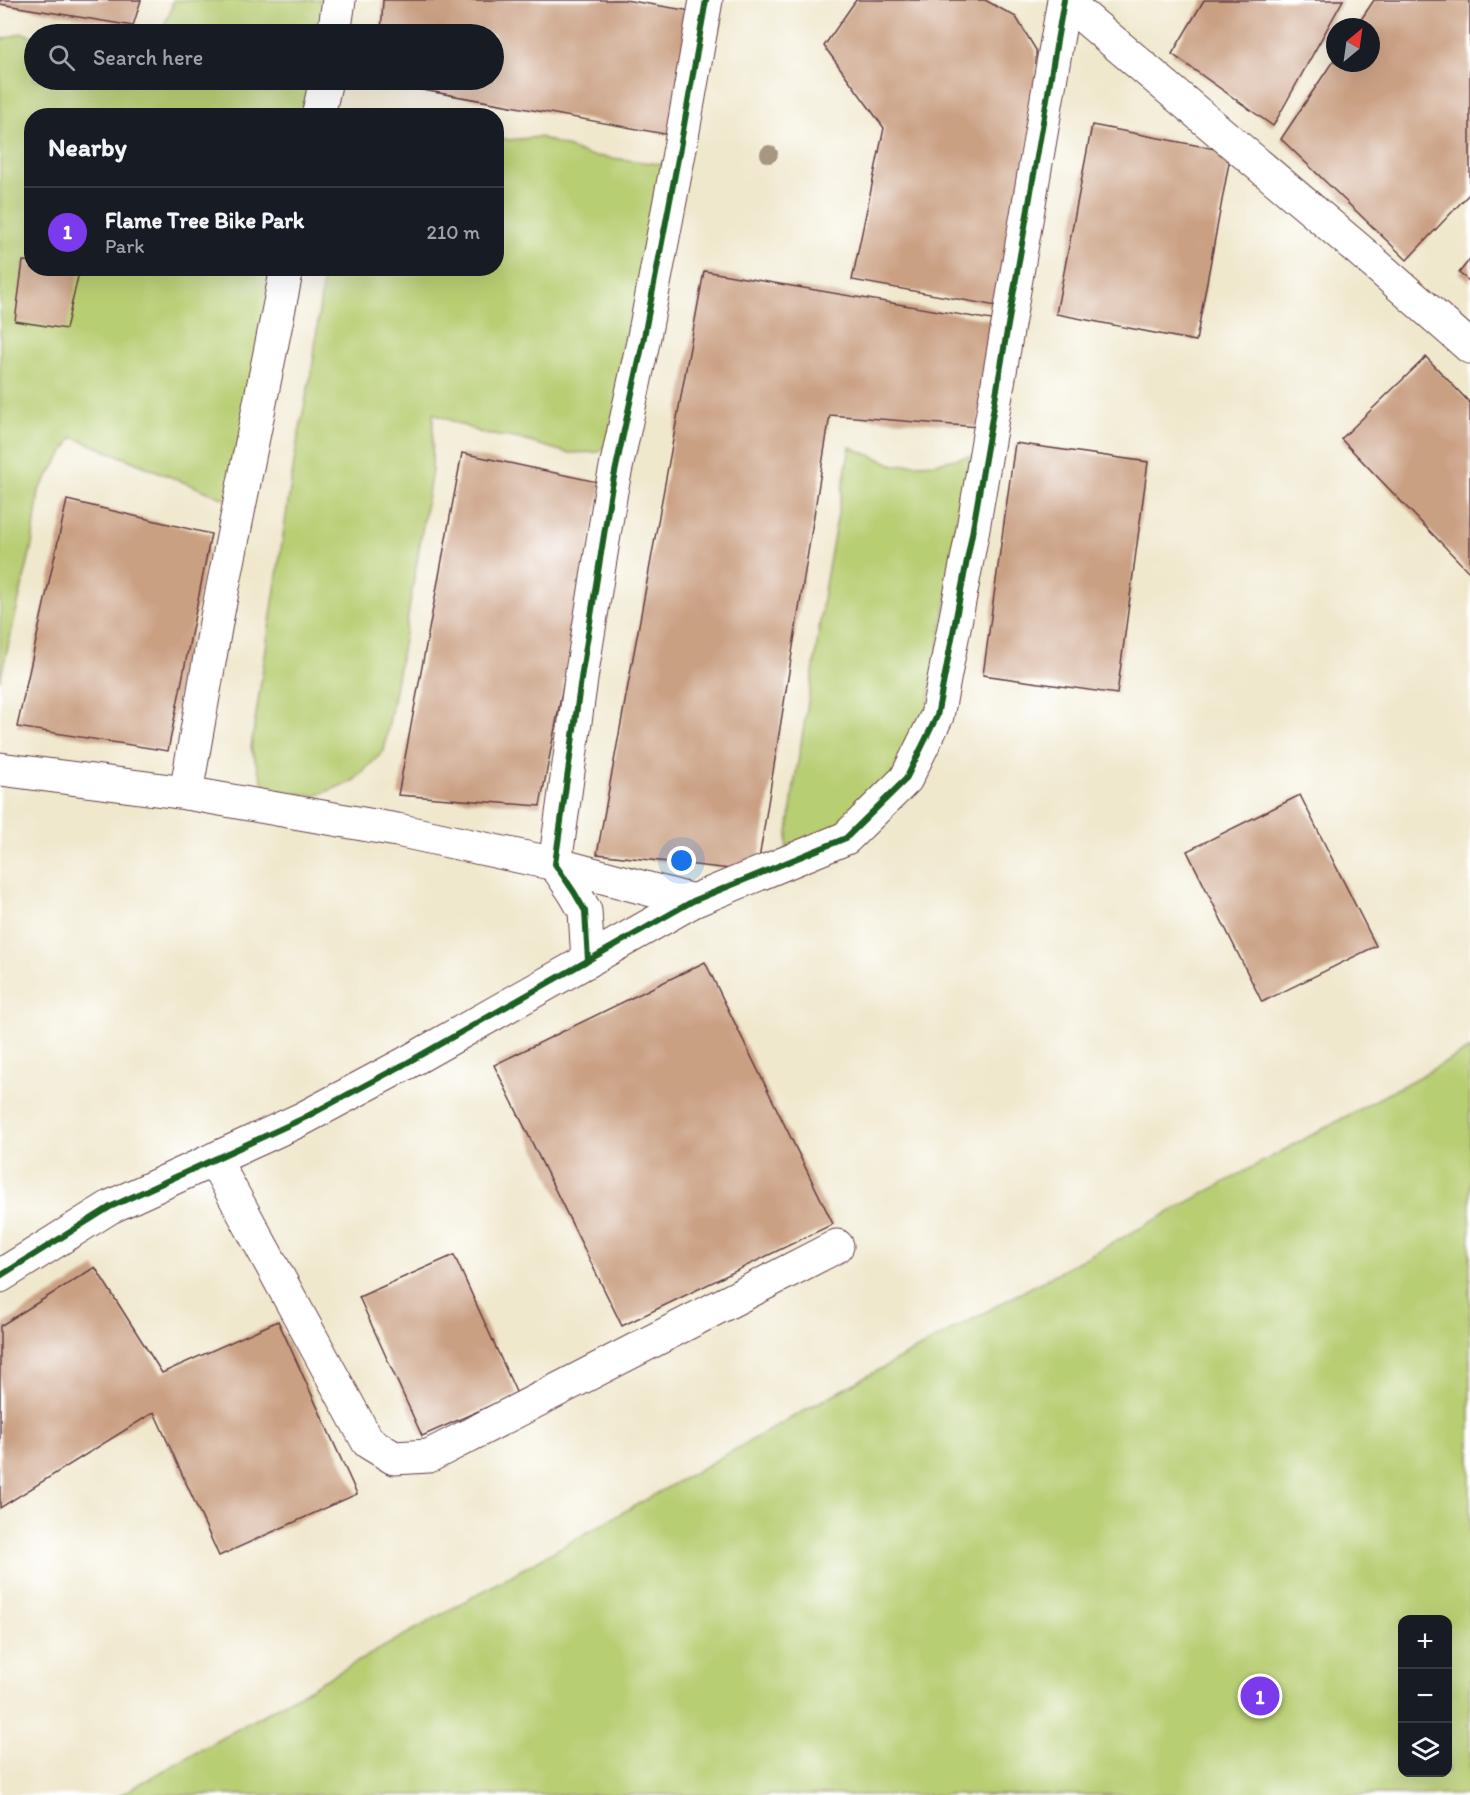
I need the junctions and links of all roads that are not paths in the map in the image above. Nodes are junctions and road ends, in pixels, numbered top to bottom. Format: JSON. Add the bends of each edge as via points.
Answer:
{"nodes":[{"id":1,"x":339,"y":0,"type":"edge"},
{"id":2,"x":706,"y":0,"type":"edge"},
{"id":3,"x":1064,"y":0,"type":"edge"},
{"id":4,"x":335,"y":24,"type":"edge"},
{"id":5,"x":324,"y":90,"type":"edge"},
{"id":6,"x":320,"y":108,"type":"edge"},
{"id":7,"x":285,"y":276,"type":"edge"},
{"id":8,"x":1470,"y":347,"type":"edge"},
{"id":9,"x":0,"y":769,"type":"edge"},
{"id":10,"x":186,"y":793,"type":"junction"},
{"id":11,"x":555,"y":864,"type":"junction"},
{"id":12,"x":693,"y":901,"type":"junction"},
{"id":13,"x":588,"y":961,"type":"junction"},
{"id":14,"x":214,"y":1159,"type":"junction"},
{"id":15,"x":837,"y":1245,"type":"dead end"},
{"id":16,"x":0,"y":1276,"type":"edge"}],
"edges":[{"from":1,"to":4,"type":"street"},
{"from":2,"to":11,"type":"street","via":[[643,342],[611,491]]},
{"from":3,"to":8,"type":"street"},
{"from":3,"to":12,"type":"street","via":[[937,716],[906,779],[846,838]]},
{"from":5,"to":6,"type":"street"},
{"from":7,"to":10,"type":"street"},
{"from":9,"to":10,"type":"street"},
{"from":10,"to":11,"type":"street","via":[[397,830]]},
{"from":11,"to":12,"type":"street"},
{"from":11,"to":13,"type":"street","via":[[585,911]]},
{"from":12,"to":13,"type":"street"},
{"from":13,"to":14,"type":"street","via":[[302,1119]]},
{"from":14,"to":15,"type":"street","via":[[368,1442],[394,1458],[429,1456]]},
{"from":14,"to":16,"type":"street","via":[[110,1207]]}]}
